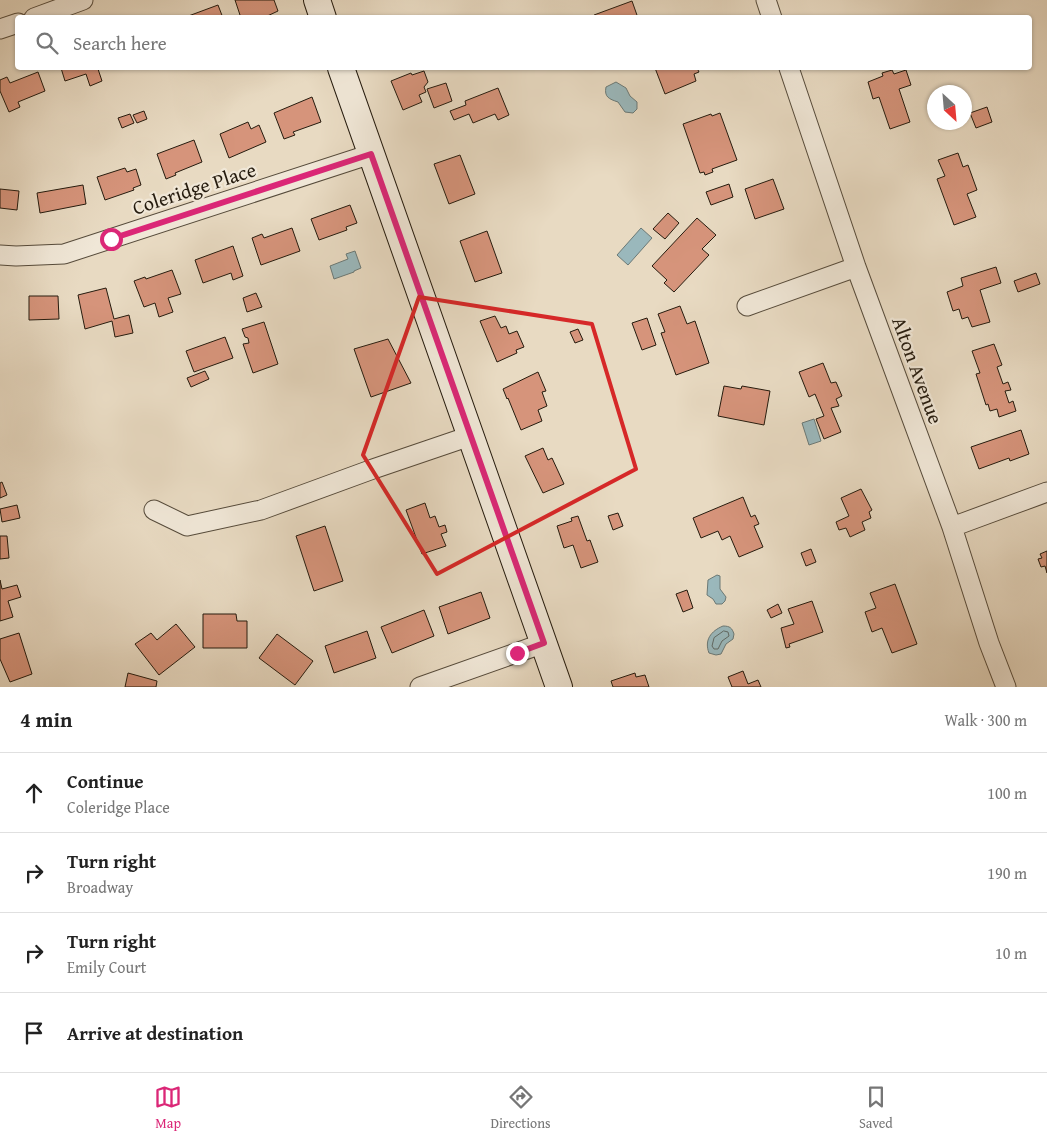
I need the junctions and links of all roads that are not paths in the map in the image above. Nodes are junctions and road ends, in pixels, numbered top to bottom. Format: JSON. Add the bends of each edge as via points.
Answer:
{"nodes":[{"id":1,"x":84,"y":0,"type":"edge"},
{"id":2,"x":317,"y":0,"type":"edge"},
{"id":3,"x":766,"y":0,"type":"edge"},
{"id":4,"x":42,"y":15,"type":"edge"},
{"id":5,"x":322,"y":15,"type":"edge"},
{"id":6,"x":771,"y":15,"type":"edge"},
{"id":7,"x":15,"y":24,"type":"edge"},
{"id":8,"x":0,"y":29,"type":"edge"},
{"id":9,"x":342,"y":70,"type":"edge"},
{"id":10,"x":790,"y":70,"type":"edge"},
{"id":11,"x":371,"y":154,"type":"junction"},
{"id":12,"x":0,"y":255,"type":"edge"},
{"id":13,"x":856,"y":267,"type":"junction"},
{"id":14,"x":747,"y":306,"type":"dead end"},
{"id":15,"x":470,"y":436,"type":"junction"},
{"id":16,"x":1047,"y":492,"type":"edge"},
{"id":17,"x":154,"y":510,"type":"dead end"},
{"id":18,"x":952,"y":527,"type":"junction"},
{"id":19,"x":544,"y":643,"type":"junction"},
{"id":20,"x":420,"y":687,"type":"edge"},
{"id":21,"x":559,"y":687,"type":"edge"},
{"id":22,"x":1006,"y":687,"type":"edge"}],
"edges":[{"from":1,"to":4,"type":"street"},
{"from":2,"to":5,"type":"main road"},
{"from":3,"to":6,"type":"street"},
{"from":7,"to":8,"type":"street"},
{"from":9,"to":11,"type":"main road"},
{"from":10,"to":13,"type":"street","name":"Alton Avenue"},
{"from":11,"to":12,"type":"street","name":"Coleridge Place","via":[[64,254]]},
{"from":11,"to":15,"type":"main road"},
{"from":13,"to":14,"type":"street"},
{"from":13,"to":18,"type":"street","name":"Alton Avenue"},
{"from":15,"to":17,"type":"street","via":[[261,510],[186,526]]},
{"from":15,"to":19,"type":"main road"},
{"from":16,"to":18,"type":"street"},
{"from":18,"to":22,"type":"street","name":"Alton Avenue"},
{"from":19,"to":20,"type":"street"},
{"from":19,"to":21,"type":"main road"}]}
